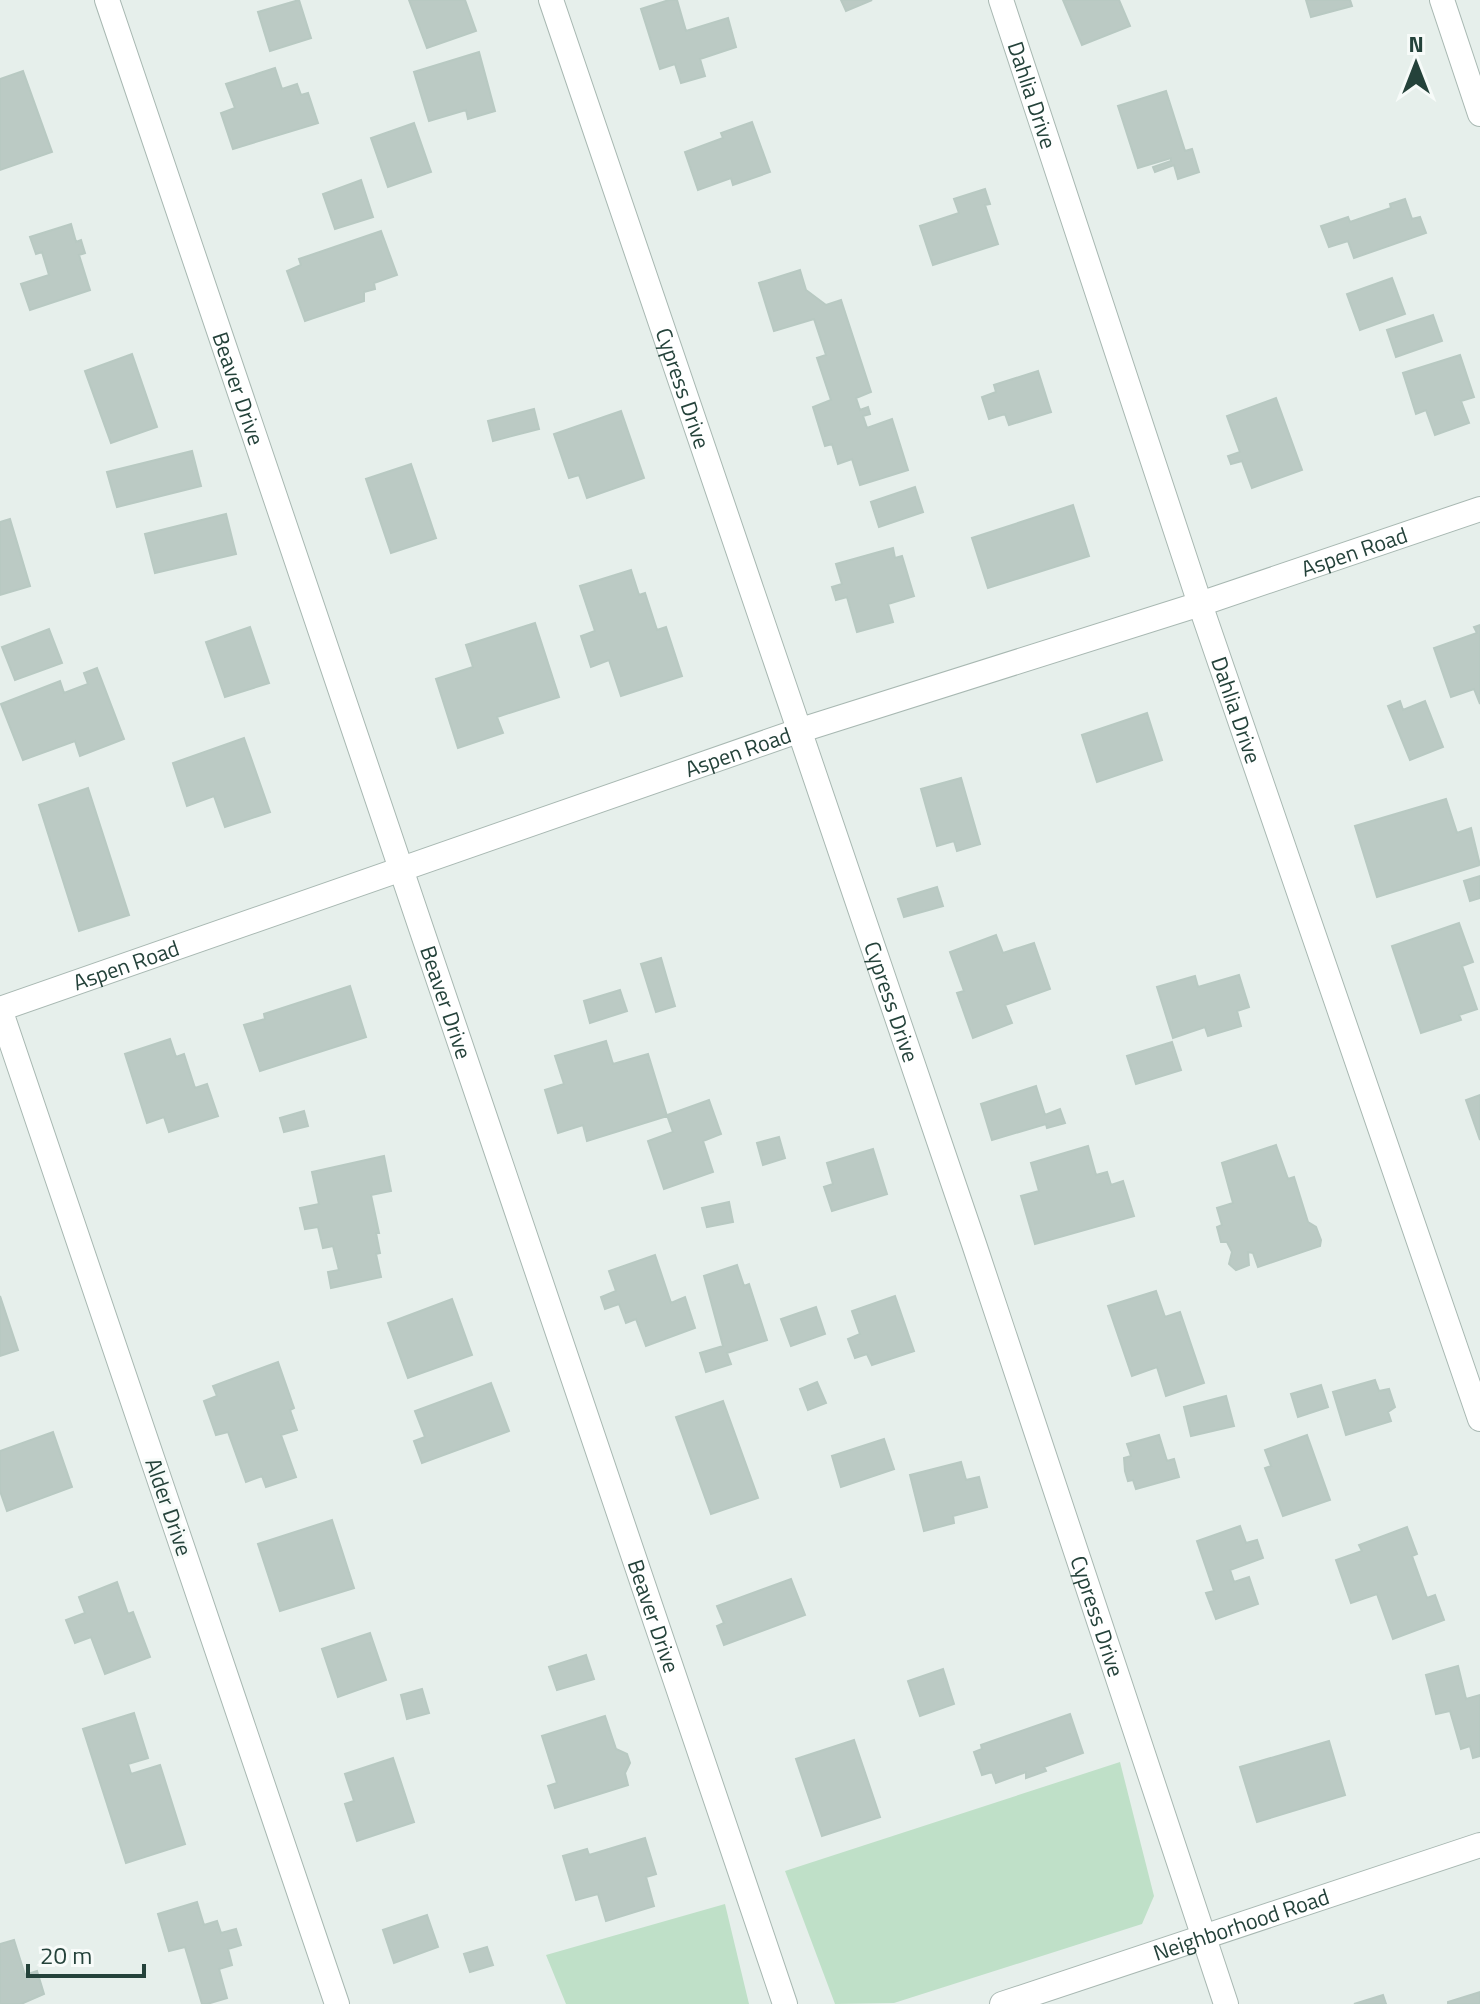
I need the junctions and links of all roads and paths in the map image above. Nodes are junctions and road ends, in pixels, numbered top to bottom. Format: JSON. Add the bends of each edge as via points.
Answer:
{"nodes":[{"id":1,"x":107,"y":0,"type":"edge"},
{"id":2,"x":551,"y":0,"type":"edge"},
{"id":3,"x":1001,"y":0,"type":"edge"},
{"id":4,"x":1442,"y":0,"type":"edge"},
{"id":5,"x":1480,"y":114,"type":"edge"},
{"id":6,"x":1480,"y":509,"type":"edge"},
{"id":7,"x":1200,"y":604,"type":"junction"},
{"id":8,"x":798,"y":731,"type":"junction"},
{"id":9,"x":398,"y":869,"type":"junction"},
{"id":10,"x":0,"y":1009,"type":"edge"},
{"id":11,"x":1480,"y":1419,"type":"edge"},
{"id":12,"x":1480,"y":1845,"type":"edge"},
{"id":13,"x":1203,"y":1937,"type":"junction"},
{"id":14,"x":337,"y":2004,"type":"edge"},
{"id":15,"x":785,"y":2004,"type":"edge"},
{"id":16,"x":1002,"y":2004,"type":"edge"},
{"id":17,"x":1226,"y":2004,"type":"edge"}],
"edges":[{"from":1,"to":9,"type":"street","name":"Beaver Drive"},
{"from":2,"to":8,"type":"street","name":"Cypress Drive"},
{"from":3,"to":7,"type":"street","name":"Dahlia Drive"},
{"from":4,"to":5,"type":"street"},
{"from":6,"to":7,"type":"street","name":"Aspen Road"},
{"from":7,"to":8,"type":"street","name":"Aspen Road"},
{"from":7,"to":11,"type":"street","name":"Dahlia Drive"},
{"from":8,"to":9,"type":"street","name":"Aspen Road"},
{"from":8,"to":13,"type":"street","name":"Cypress Drive"},
{"from":9,"to":10,"type":"street","name":"Aspen Road"},
{"from":9,"to":15,"type":"street","name":"Beaver Drive"},
{"from":10,"to":14,"type":"street","name":"Alder Drive"},
{"from":12,"to":13,"type":"street","name":"Neighborhood Road"},
{"from":13,"to":16,"type":"street","name":"Neighborhood Road"},
{"from":13,"to":17,"type":"street","name":"Cypress Drive"}]}
